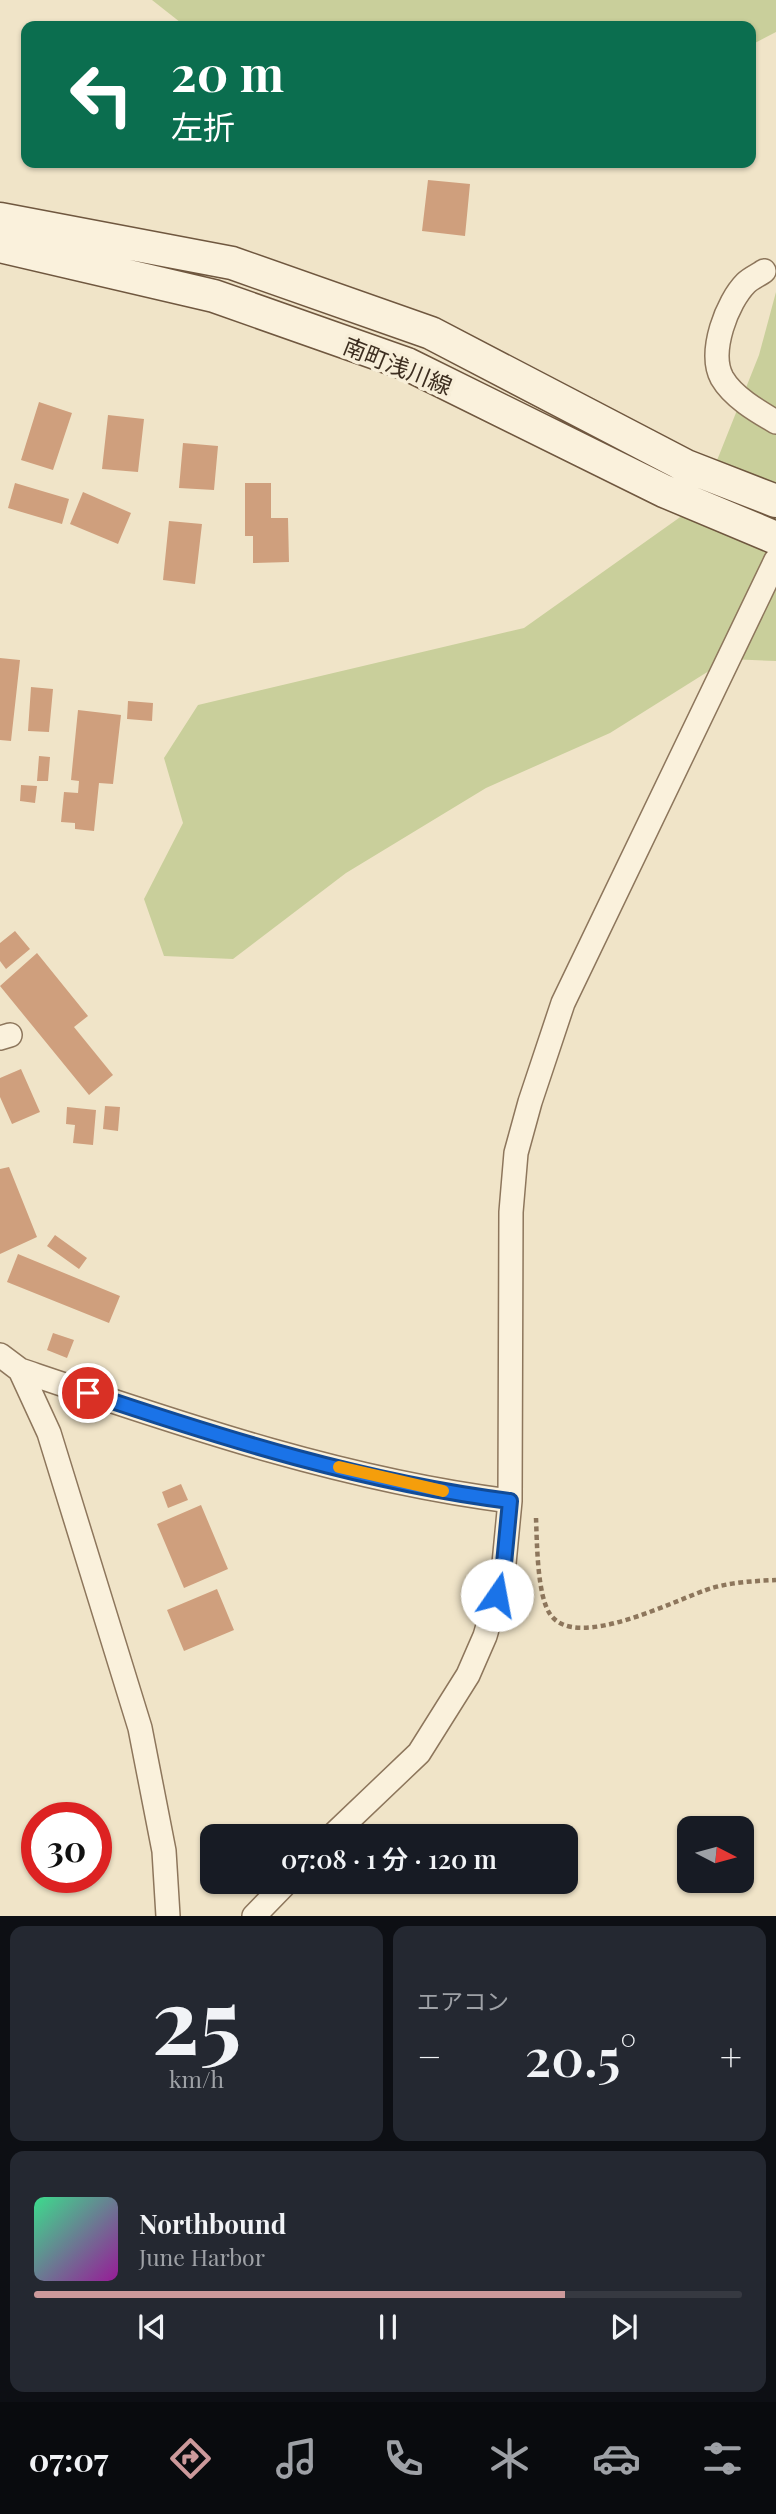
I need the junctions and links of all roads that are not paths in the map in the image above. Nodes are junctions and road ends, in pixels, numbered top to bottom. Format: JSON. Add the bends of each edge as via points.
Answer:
{"nodes":[{"id":1,"x":0,"y":219,"type":"edge"},
{"id":2,"x":0,"y":246,"type":"edge"},
{"id":3,"x":764,"y":271,"type":"dead end"},
{"id":4,"x":776,"y":422,"type":"edge"},
{"id":5,"x":776,"y":501,"type":"edge"},
{"id":6,"x":776,"y":538,"type":"edge"},
{"id":7,"x":776,"y":560,"type":"edge"},
{"id":8,"x":0,"y":1355,"type":"edge"},
{"id":9,"x":20,"y":1370,"type":"junction"},
{"id":10,"x":510,"y":1501,"type":"junction"},
{"id":11,"x":345,"y":1824,"type":"edge"},
{"id":12,"x":275,"y":1894,"type":"edge"},
{"id":13,"x":168,"y":1916,"type":"edge"},
{"id":14,"x":254,"y":1916,"type":"edge"}],
"edges":[{"from":1,"to":5,"type":"street","name":"南町浅川線","via":[[232,263],[431,333],[686,466]]},
{"from":2,"to":6,"type":"street","name":"南町浅川線","via":[[214,296],[407,364],[664,491]]},
{"from":3,"to":4,"type":"street","via":[[747,282],[732,304],[720,338],[718,368],[730,390]]},
{"from":7,"to":10,"type":"street","via":[[563,1003],[530,1102],[516,1153],[511,1212]]},
{"from":8,"to":9,"type":"street"},
{"from":9,"to":10,"type":"street","via":[[179,1424],[307,1460],[456,1494]]},
{"from":9,"to":13,"type":"street","via":[[49,1433],[140,1728],[164,1851]]},
{"from":10,"to":11,"type":"street","via":[[503,1574],[468,1675],[419,1753]]},
{"from":12,"to":14,"type":"street"}]}
